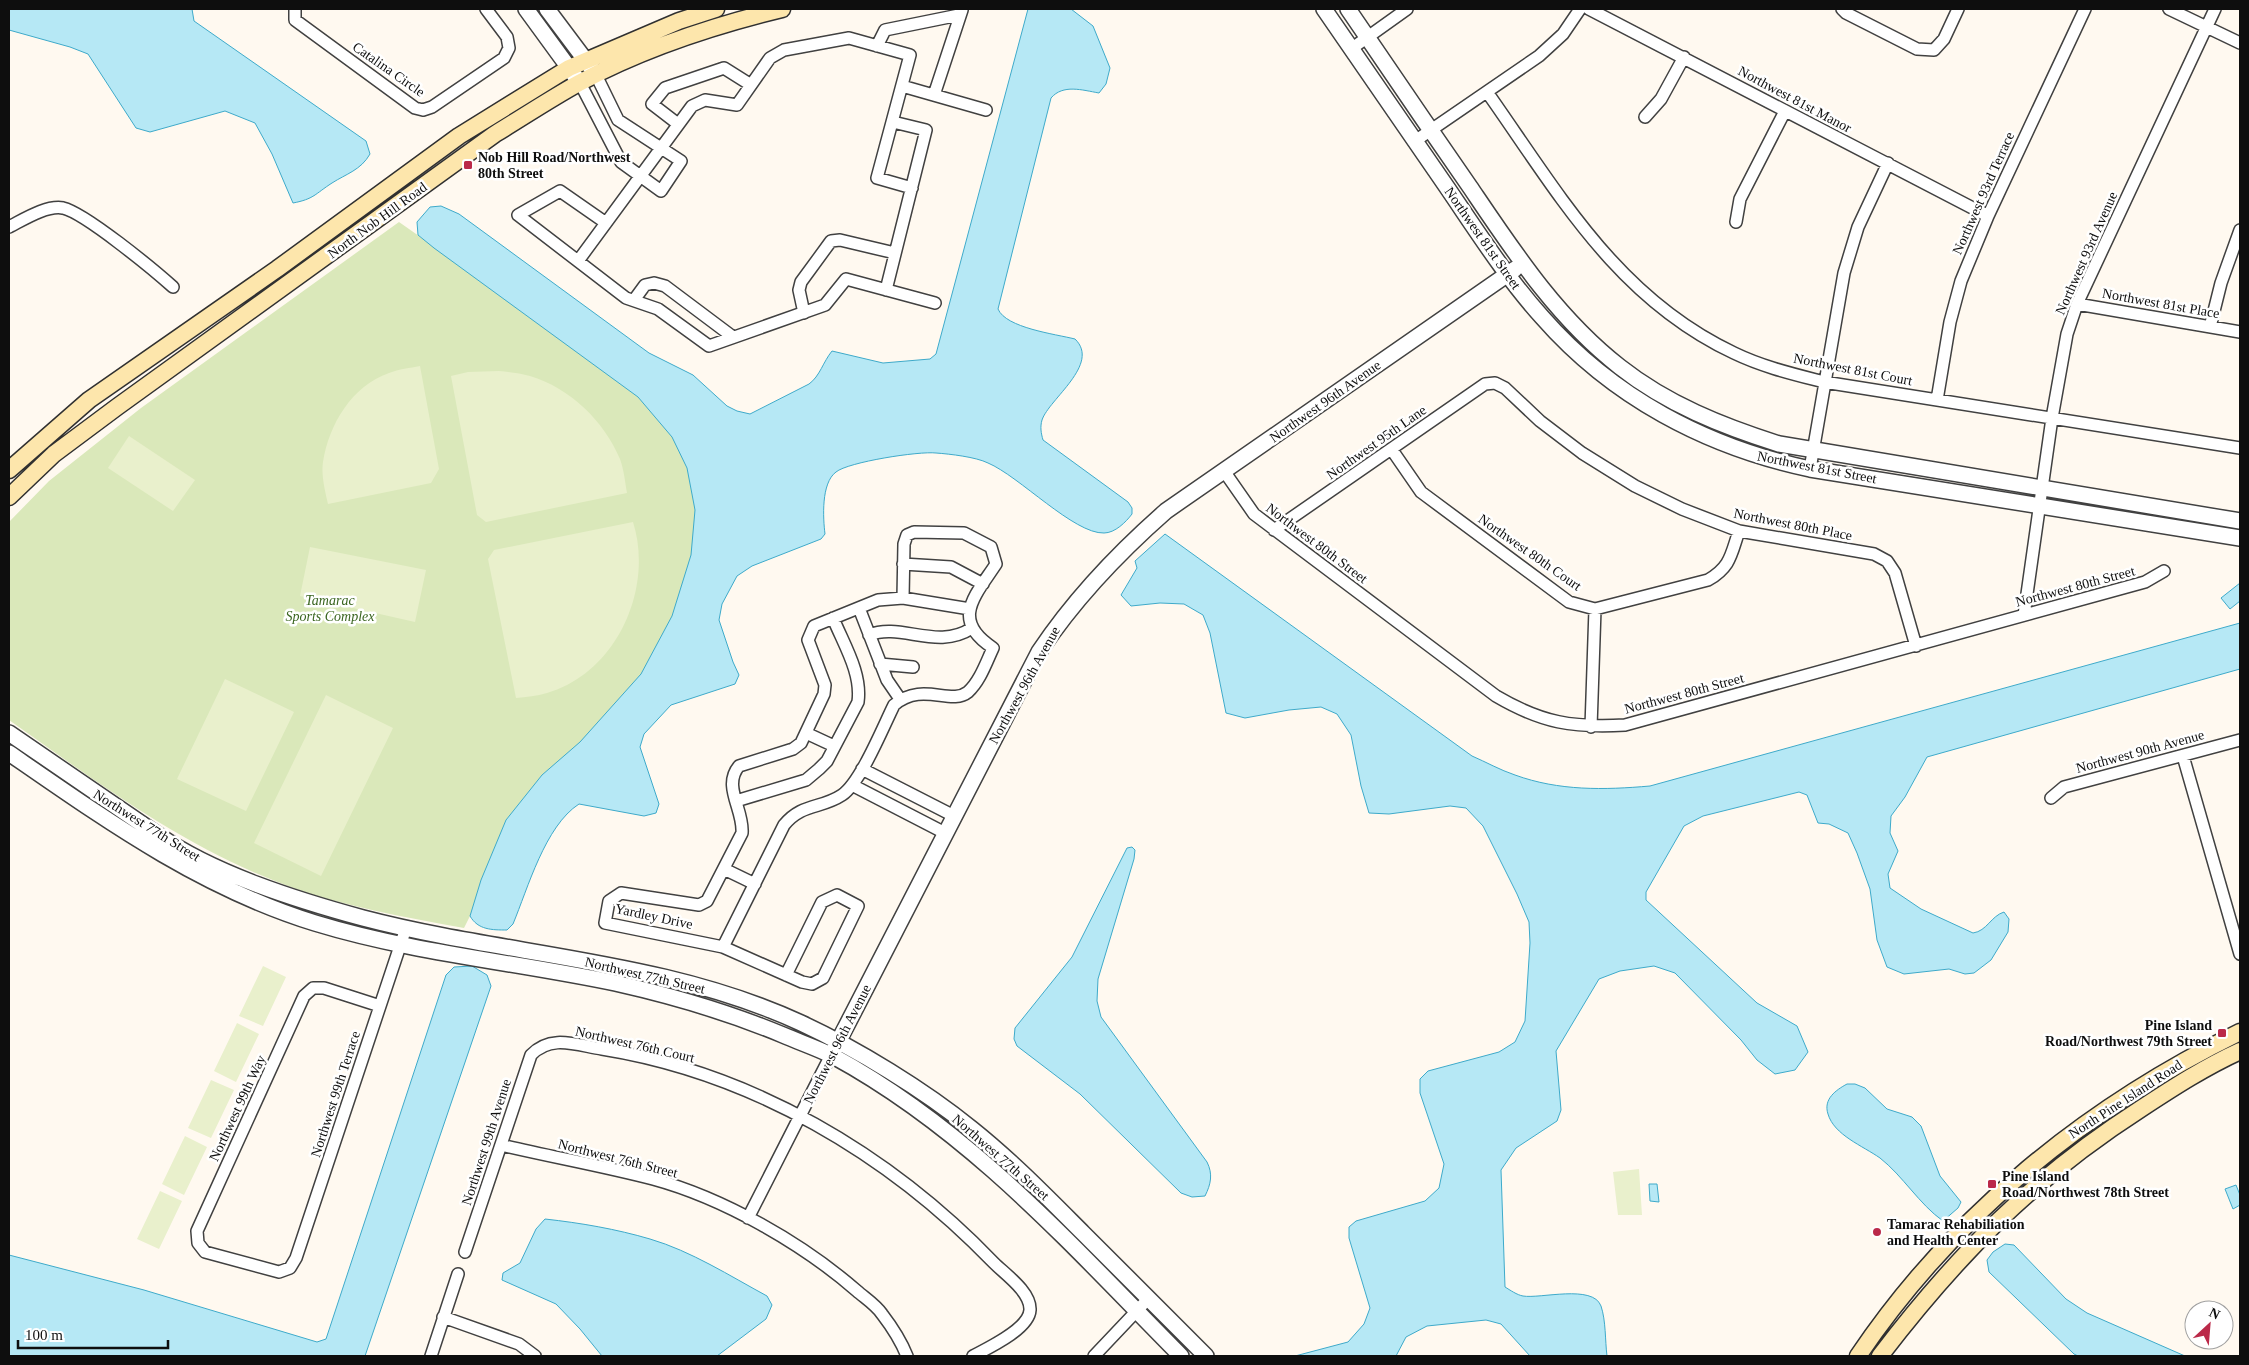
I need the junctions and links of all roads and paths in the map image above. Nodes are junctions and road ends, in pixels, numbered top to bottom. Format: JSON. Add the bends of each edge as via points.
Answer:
{"nodes":[{"id":1,"x":295,"y":9,"type":"edge"},
{"id":2,"x":486,"y":9,"type":"edge"},
{"id":3,"x":526,"y":9,"type":"edge"},
{"id":4,"x":547,"y":9,"type":"edge"},
{"id":5,"x":716,"y":9,"type":"edge"},
{"id":6,"x":782,"y":9,"type":"edge"},
{"id":7,"x":1324,"y":9,"type":"edge"},
{"id":8,"x":1348,"y":9,"type":"edge"},
{"id":9,"x":1407,"y":9,"type":"edge"},
{"id":10,"x":1580,"y":9,"type":"edge"},
{"id":11,"x":1589,"y":9,"type":"edge"},
{"id":12,"x":1842,"y":9,"type":"edge"},
{"id":13,"x":1958,"y":9,"type":"edge"},
{"id":14,"x":2085,"y":9,"type":"edge"},
{"id":15,"x":2169,"y":9,"type":"edge"},
{"id":16,"x":2214,"y":9,"type":"edge"},
{"id":17,"x":961,"y":12,"type":"edge"},
{"id":18,"x":2206,"y":27,"type":"junction"},
{"id":19,"x":1367,"y":38,"type":"junction"},
{"id":20,"x":2240,"y":43,"type":"edge"},
{"id":21,"x":876,"y":46,"type":"junction"},
{"id":22,"x":1352,"y":49,"type":"junction"},
{"id":23,"x":1684,"y":57,"type":"junction"},
{"id":24,"x":586,"y":60,"type":"junction"},
{"id":25,"x":569,"y":68,"type":"junction"},
{"id":26,"x":596,"y":75,"type":"junction"},
{"id":27,"x":580,"y":82,"type":"junction"},
{"id":28,"x":751,"y":85,"type":"junction"},
{"id":29,"x":902,"y":86,"type":"junction"},
{"id":30,"x":1487,"y":92,"type":"junction"},
{"id":31,"x":934,"y":95,"type":"junction"},
{"id":32,"x":986,"y":110,"type":"dead end"},
{"id":33,"x":1785,"y":111,"type":"junction"},
{"id":34,"x":1645,"y":117,"type":"dead end"},
{"id":35,"x":893,"y":122,"type":"junction"},
{"id":36,"x":678,"y":124,"type":"junction"},
{"id":37,"x":1431,"y":130,"type":"junction"},
{"id":38,"x":1415,"y":141,"type":"junction"},
{"id":39,"x":661,"y":148,"type":"junction"},
{"id":40,"x":1888,"y":164,"type":"junction"},
{"id":41,"x":640,"y":176,"type":"junction"},
{"id":42,"x":912,"y":188,"type":"junction"},
{"id":43,"x":1988,"y":216,"type":"junction"},
{"id":44,"x":1736,"y":222,"type":"dead end"},
{"id":45,"x":606,"y":223,"type":"junction"},
{"id":46,"x":9,"y":227,"type":"edge"},
{"id":47,"x":2240,"y":230,"type":"edge"},
{"id":48,"x":895,"y":253,"type":"junction"},
{"id":49,"x":578,"y":261,"type":"junction"},
{"id":50,"x":1523,"y":264,"type":"junction"},
{"id":51,"x":1507,"y":275,"type":"junction"},
{"id":52,"x":173,"y":287,"type":"dead end"},
{"id":53,"x":886,"y":290,"type":"junction"},
{"id":54,"x":634,"y":300,"type":"junction"},
{"id":55,"x":935,"y":303,"type":"dead end"},
{"id":56,"x":2077,"y":304,"type":"junction"},
{"id":57,"x":804,"y":313,"type":"junction"},
{"id":58,"x":2210,"y":327,"type":"junction"},
{"id":59,"x":2240,"y":332,"type":"edge"},
{"id":60,"x":733,"y":337,"type":"junction"},
{"id":61,"x":1824,"y":382,"type":"junction"},
{"id":62,"x":1495,"y":383,"type":"joint"},
{"id":63,"x":1937,"y":400,"type":"junction"},
{"id":64,"x":2052,"y":418,"type":"junction"},
{"id":65,"x":2240,"y":448,"type":"edge"},
{"id":66,"x":1392,"y":450,"type":"junction"},
{"id":67,"x":1813,"y":450,"type":"junction"},
{"id":68,"x":1810,"y":469,"type":"junction"},
{"id":69,"x":9,"y":470,"type":"edge"},
{"id":70,"x":1224,"y":471,"type":"junction"},
{"id":71,"x":2042,"y":488,"type":"junction"},
{"id":72,"x":9,"y":497,"type":"edge"},
{"id":73,"x":2040,"y":506,"type":"junction"},
{"id":74,"x":2240,"y":521,"type":"edge"},
{"id":75,"x":1274,"y":530,"type":"junction"},
{"id":76,"x":1739,"y":530,"type":"junction"},
{"id":77,"x":2240,"y":538,"type":"edge"},
{"id":78,"x":903,"y":564,"type":"junction"},
{"id":79,"x":2164,"y":571,"type":"dead end"},
{"id":80,"x":983,"y":584,"type":"junction"},
{"id":81,"x":903,"y":598,"type":"junction"},
{"id":82,"x":859,"y":608,"type":"junction"},
{"id":83,"x":970,"y":609,"type":"junction"},
{"id":84,"x":1595,"y":609,"type":"junction"},
{"id":85,"x":2024,"y":615,"type":"junction"},
{"id":86,"x":833,"y":618,"type":"junction"},
{"id":87,"x":972,"y":628,"type":"junction"},
{"id":88,"x":870,"y":635,"type":"junction"},
{"id":89,"x":1916,"y":646,"type":"junction"},
{"id":90,"x":880,"y":664,"type":"junction"},
{"id":91,"x":913,"y":667,"type":"dead end"},
{"id":92,"x":900,"y":699,"type":"junction"},
{"id":93,"x":1590,"y":727,"type":"junction"},
{"id":94,"x":9,"y":733,"type":"edge"},
{"id":95,"x":806,"y":733,"type":"junction"},
{"id":96,"x":2240,"y":740,"type":"edge"},
{"id":97,"x":834,"y":746,"type":"junction"},
{"id":98,"x":9,"y":753,"type":"edge"},
{"id":99,"x":2183,"y":756,"type":"junction"},
{"id":100,"x":862,"y":769,"type":"junction"},
{"id":101,"x":852,"y":785,"type":"junction"},
{"id":102,"x":895,"y":786,"type":"junction"},
{"id":103,"x":2051,"y":798,"type":"dead end"},
{"id":104,"x":736,"y":801,"type":"junction"},
{"id":105,"x":886,"y":802,"type":"junction"},
{"id":106,"x":954,"y":816,"type":"junction"},
{"id":107,"x":945,"y":833,"type":"junction"},
{"id":108,"x":724,"y":869,"type":"junction"},
{"id":109,"x":755,"y":884,"type":"junction"},
{"id":110,"x":406,"y":928,"type":"junction"},
{"id":111,"x":401,"y":945,"type":"junction"},
{"id":112,"x":723,"y":947,"type":"junction"},
{"id":113,"x":2239,"y":949,"type":"edge"},
{"id":114,"x":786,"y":975,"type":"junction"},
{"id":115,"x":380,"y":1006,"type":"junction"},
{"id":116,"x":2240,"y":1032,"type":"edge"},
{"id":117,"x":540,"y":1045,"type":"joint"},
{"id":118,"x":834,"y":1049,"type":"junction"},
{"id":119,"x":2240,"y":1052,"type":"edge"},
{"id":120,"x":802,"y":1116,"type":"junction"},
{"id":121,"x":501,"y":1145,"type":"junction"},
{"id":122,"x":748,"y":1218,"type":"junction"},
{"id":123,"x":465,"y":1252,"type":"dead end"},
{"id":124,"x":290,"y":1268,"type":"joint"},
{"id":125,"x":458,"y":1274,"type":"dead end"},
{"id":126,"x":1148,"y":1299,"type":"junction"},
{"id":127,"x":1137,"y":1312,"type":"junction"},
{"id":128,"x":444,"y":1317,"type":"junction"},
{"id":129,"x":431,"y":1356,"type":"edge"},
{"id":130,"x":535,"y":1356,"type":"edge"},
{"id":131,"x":907,"y":1356,"type":"edge"},
{"id":132,"x":973,"y":1356,"type":"edge"},
{"id":133,"x":1094,"y":1356,"type":"edge"},
{"id":134,"x":1181,"y":1356,"type":"edge"},
{"id":135,"x":1206,"y":1356,"type":"edge"},
{"id":136,"x":1858,"y":1356,"type":"edge"},
{"id":137,"x":1880,"y":1356,"type":"edge"}],
"edges":[{"from":1,"to":2,"type":"street","name":"Catalina Circle","via":[[295,20],[423,110],[504,58],[510,48],[507,37]]},
{"from":3,"to":25,"type":"street"},
{"from":4,"to":24,"type":"street"},
{"from":5,"to":24,"type":"main road","name":"North Nob Hill Road"},
{"from":6,"to":26,"type":"main road","name":"North Nob Hill Road","via":[[727,22]]},
{"from":7,"to":22,"type":"street","name":"Northwest 81st Street"},
{"from":8,"to":19,"type":"street","name":"Northwest 81st Street"},
{"from":9,"to":19,"type":"street"},
{"from":10,"to":30,"type":"street","via":[[1563,34]]},
{"from":11,"to":23,"type":"street","name":"Northwest 81st Manor"},
{"from":12,"to":13,"type":"street","via":[[1917,49],[1934,50],[1944,39]]},
{"from":14,"to":43,"type":"street","name":"Northwest 93rd Terrace"},
{"from":15,"to":18,"type":"street"},
{"from":16,"to":18,"type":"street","name":"Northwest 93rd Avenue"},
{"from":17,"to":21,"type":"street","via":[[886,30]]},
{"from":17,"to":31,"type":"street"},
{"from":18,"to":20,"type":"street"},
{"from":18,"to":56,"type":"street","name":"Northwest 93rd Avenue"},
{"from":19,"to":22,"type":"street"},
{"from":19,"to":37,"type":"street","name":"Northwest 81st Street"},
{"from":21,"to":28,"type":"street","via":[[849,38],[784,50],[770,58]]},
{"from":21,"to":29,"type":"street","via":[[910,55]]},
{"from":22,"to":38,"type":"street","name":"Northwest 81st Street"},
{"from":23,"to":33,"type":"street","name":"Northwest 81st Manor"},
{"from":23,"to":34,"type":"street","via":[[1661,100]]},
{"from":24,"to":25,"type":"main road","name":"North Nob Hill Road"},
{"from":24,"to":26,"type":"street"},
{"from":25,"to":27,"type":"street"},
{"from":25,"to":69,"type":"main road","name":"North Nob Hill Road","via":[[459,136],[277,269],[89,400]]},
{"from":26,"to":27,"type":"main road","name":"North Nob Hill Road"},
{"from":26,"to":39,"type":"street","via":[[618,120]]},
{"from":27,"to":41,"type":"street","via":[[621,162]]},
{"from":27,"to":72,"type":"main road","name":"North Nob Hill Road","via":[[495,134],[125,401],[54,454]]},
{"from":28,"to":36,"type":"street","via":[[737,105],[706,100],[692,106]]},
{"from":28,"to":36,"type":"street","via":[[724,68],[665,88],[652,104]]},
{"from":29,"to":31,"type":"street"},
{"from":29,"to":35,"type":"street"},
{"from":30,"to":37,"type":"street"},
{"from":30,"to":61,"type":"street","name":"Northwest 81st Court","via":[[1592,241],[1628,280],[1662,310],[1734,353],[1773,369]]},
{"from":31,"to":32,"type":"street"},
{"from":33,"to":40,"type":"street","name":"Northwest 81st Manor"},
{"from":33,"to":44,"type":"street","via":[[1740,199]]},
{"from":35,"to":42,"type":"street","via":[[926,130]]},
{"from":35,"to":42,"type":"street","via":[[877,178]]},
{"from":36,"to":39,"type":"street"},
{"from":37,"to":38,"type":"street"},
{"from":37,"to":50,"type":"street","name":"Northwest 81st Street"},
{"from":38,"to":51,"type":"street","name":"Northwest 81st Street"},
{"from":39,"to":41,"type":"street"},
{"from":39,"to":41,"type":"street","via":[[680,161],[661,191]]},
{"from":40,"to":43,"type":"street","name":"Northwest 81st Manor"},
{"from":40,"to":61,"type":"street","via":[[1858,227],[1844,273]]},
{"from":41,"to":45,"type":"street"},
{"from":42,"to":48,"type":"street"},
{"from":43,"to":63,"type":"street","name":"Northwest 93rd Terrace","via":[[1961,281]]},
{"from":45,"to":49,"type":"street"},
{"from":45,"to":49,"type":"street","via":[[560,191],[518,216]]},
{"from":46,"to":52,"type":"street","via":[[47,209],[62,208],[85,219]]},
{"from":47,"to":58,"type":"street"},
{"from":48,"to":53,"type":"street"},
{"from":48,"to":57,"type":"street","via":[[840,240],[831,241],[799,290]]},
{"from":49,"to":54,"type":"street","via":[[626,298]]},
{"from":50,"to":51,"type":"street","name":"Northwest 96th Avenue"},
{"from":50,"to":67,"type":"street","name":"Northwest 81st Street","via":[[1586,337],[1620,367],[1656,392],[1693,413],[1738,431],[1779,444]]},
{"from":51,"to":68,"type":"street","name":"Northwest 81st Street","via":[[1574,351],[1611,382],[1649,407],[1685,428],[1732,448]]},
{"from":51,"to":70,"type":"street","name":"Northwest 96th Avenue"},
{"from":53,"to":55,"type":"street"},
{"from":53,"to":57,"type":"street","via":[[846,279],[825,305]]},
{"from":54,"to":60,"type":"street","via":[[658,309],[709,346]]},
{"from":54,"to":60,"type":"street","via":[[645,285],[665,286]]},
{"from":56,"to":58,"type":"street","name":"Northwest 81st Place"},
{"from":56,"to":64,"type":"street","name":"Northwest 93rd Avenue","via":[[2067,334]]},
{"from":57,"to":60,"type":"street"},
{"from":58,"to":59,"type":"street","name":"Northwest 81st Place"},
{"from":61,"to":63,"type":"street","name":"Northwest 81st Court"},
{"from":61,"to":67,"type":"street"},
{"from":62,"to":66,"type":"street","name":"Northwest 95th Lane","via":[[1485,384]]},
{"from":62,"to":76,"type":"street","name":"Northwest 80th Place","via":[[1582,453],[1635,486],[1682,509]]},
{"from":63,"to":64,"type":"street","name":"Northwest 81st Court"},
{"from":64,"to":65,"type":"street","name":"Northwest 81st Court"},
{"from":64,"to":71,"type":"street","name":"Northwest 93rd Avenue"},
{"from":66,"to":75,"type":"street","name":"Northwest 95th Lane"},
{"from":66,"to":84,"type":"street","name":"Northwest 80th Court","via":[[1421,492],[1569,602]]},
{"from":67,"to":68,"type":"street"},
{"from":67,"to":71,"type":"street","name":"Northwest 81st Street"},
{"from":68,"to":73,"type":"street","name":"Northwest 81st Street"},
{"from":70,"to":75,"type":"street","name":"Northwest 80th Street","via":[[1254,514]]},
{"from":70,"to":106,"type":"street","name":"Northwest 96th Avenue","via":[[1166,511],[1130,542],[1066,613],[1039,652]]},
{"from":71,"to":73,"type":"street","name":"Northwest 93rd Avenue"},
{"from":71,"to":74,"type":"street","name":"Northwest 81st Street"},
{"from":73,"to":77,"type":"street","name":"Northwest 81st Street"},
{"from":73,"to":85,"type":"street","name":"Northwest 93rd Avenue"},
{"from":75,"to":93,"type":"street","name":"Northwest 80th Street","via":[[1496,696],[1522,711],[1550,721]]},
{"from":76,"to":84,"type":"street","name":"Northwest 80th Court","via":[[1722,572],[1708,580]]},
{"from":76,"to":89,"type":"street","name":"Northwest 80th Place","via":[[1874,554],[1887,561],[1895,573]]},
{"from":78,"to":80,"type":"street","via":[[951,567]]},
{"from":78,"to":80,"type":"street","via":[[907,535],[914,532],[964,534],[991,548],[996,564]]},
{"from":78,"to":81,"type":"street"},
{"from":79,"to":85,"type":"street","name":"Northwest 80th Street","via":[[2145,582]]},
{"from":80,"to":83,"type":"street"},
{"from":81,"to":82,"type":"street","name":"Yardley Drive","via":[[878,600]]},
{"from":81,"to":83,"type":"street","name":"Yardley Drive"},
{"from":82,"to":86,"type":"street","name":"Yardley Drive"},
{"from":82,"to":88,"type":"street"},
{"from":83,"to":87,"type":"street"},
{"from":84,"to":93,"type":"street"},
{"from":85,"to":89,"type":"street","name":"Northwest 80th Street"},
{"from":86,"to":95,"type":"street","name":"Yardley Drive","via":[[814,626],[809,633],[808,640],[825,686]]},
{"from":86,"to":97,"type":"street","via":[[856,674],[859,693],[858,702]]},
{"from":87,"to":88,"type":"street","via":[[960,636],[949,638],[887,633]]},
{"from":87,"to":92,"type":"street","via":[[993,648],[976,683],[966,694],[916,693]]},
{"from":88,"to":90,"type":"street"},
{"from":89,"to":93,"type":"street","name":"Northwest 80th Street","via":[[1625,725]]},
{"from":90,"to":91,"type":"street"},
{"from":90,"to":92,"type":"street"},
{"from":92,"to":100,"type":"street"},
{"from":94,"to":110,"type":"street","name":"Northwest 77th Street","via":[[158,835],[204,860],[281,892],[362,918]]},
{"from":95,"to":97,"type":"street"},
{"from":95,"to":104,"type":"street","name":"Yardley Drive","via":[[793,749],[738,766],[730,781]]},
{"from":96,"to":99,"type":"street","name":"Northwest 90th Avenue"},
{"from":97,"to":104,"type":"street","via":[[827,761],[806,780]]},
{"from":98,"to":111,"type":"street","name":"Northwest 77th Street","via":[[150,848],[221,887],[274,910]]},
{"from":99,"to":103,"type":"street","name":"Northwest 90th Avenue","via":[[2064,787]]},
{"from":99,"to":113,"type":"street"},
{"from":100,"to":101,"type":"street"},
{"from":100,"to":102,"type":"street"},
{"from":101,"to":105,"type":"street"},
{"from":101,"to":109,"type":"street","via":[[834,800],[800,810],[792,816],[784,825]]},
{"from":102,"to":105,"type":"street"},
{"from":102,"to":106,"type":"street"},
{"from":104,"to":108,"type":"street","name":"Yardley Drive","via":[[742,833]]},
{"from":105,"to":107,"type":"street"},
{"from":106,"to":107,"type":"street","name":"Northwest 96th Avenue"},
{"from":107,"to":118,"type":"street","name":"Northwest 96th Avenue"},
{"from":108,"to":109,"type":"street"},
{"from":108,"to":112,"type":"street","name":"Yardley Drive","via":[[707,900],[699,905],[621,893],[609,901],[605,923]]},
{"from":109,"to":112,"type":"street"},
{"from":110,"to":111,"type":"street","name":"Northwest 99th Terrace"},
{"from":110,"to":118,"type":"street","name":"Northwest 77th Street","via":[[695,985],[744,999],[802,1023]]},
{"from":111,"to":115,"type":"street","name":"Northwest 99th Terrace"},
{"from":111,"to":118,"type":"street","name":"Northwest 77th Street","via":[[613,983],[692,1002]]},
{"from":112,"to":114,"type":"street"},
{"from":114,"to":114,"type":"street","via":[[822,902],[836,896],[858,906],[823,978],[812,984]]},
{"from":115,"to":124,"type":"street","name":"Northwest 99th Terrace"},
{"from":115,"to":124,"type":"street","name":"Northwest 99th Way","via":[[324,988],[313,988],[304,996],[197,1231],[198,1243],[205,1252],[279,1272]]},
{"from":116,"to":136,"type":"main road","name":"North Pine Island Road","via":[[2140,1086],[2091,1118],[2018,1175],[1980,1209],[1939,1254],[1896,1304]]},
{"from":117,"to":120,"type":"street","name":"Northwest 76th Court","via":[[554,1042],[673,1065],[738,1087]]},
{"from":117,"to":121,"type":"street","name":"Northwest 99th Avenue","via":[[531,1054]]},
{"from":118,"to":120,"type":"street","name":"Northwest 96th Avenue"},
{"from":118,"to":126,"type":"street","name":"Northwest 77th Street","via":[[913,1086],[971,1128],[1027,1177]]},
{"from":118,"to":127,"type":"street","name":"Northwest 77th Street","via":[[961,1141],[1015,1189]]},
{"from":119,"to":137,"type":"main road","name":"North Pine Island Road","via":[[2175,1086],[2114,1126],[2032,1188],[1952,1267]]},
{"from":120,"to":122,"type":"street","name":"Northwest 96th Avenue"},
{"from":120,"to":132,"type":"street","name":"Northwest 76th Court","via":[[866,1154],[920,1194],[969,1237],[1026,1296],[1030,1310],[1026,1322],[998,1343]]},
{"from":121,"to":122,"type":"street","name":"Northwest 76th Street","via":[[654,1180],[706,1198]]},
{"from":121,"to":123,"type":"street","name":"Northwest 99th Avenue"},
{"from":122,"to":131,"type":"street","name":"Northwest 76th Street","via":[[793,1244],[849,1284],[882,1313]]},
{"from":125,"to":128,"type":"street"},
{"from":126,"to":127,"type":"street"},
{"from":126,"to":135,"type":"street","name":"Northwest 77th Street"},
{"from":127,"to":133,"type":"street"},
{"from":127,"to":134,"type":"street","name":"Northwest 77th Street"},
{"from":128,"to":129,"type":"street"},
{"from":128,"to":130,"type":"street","via":[[519,1344]]}]}
